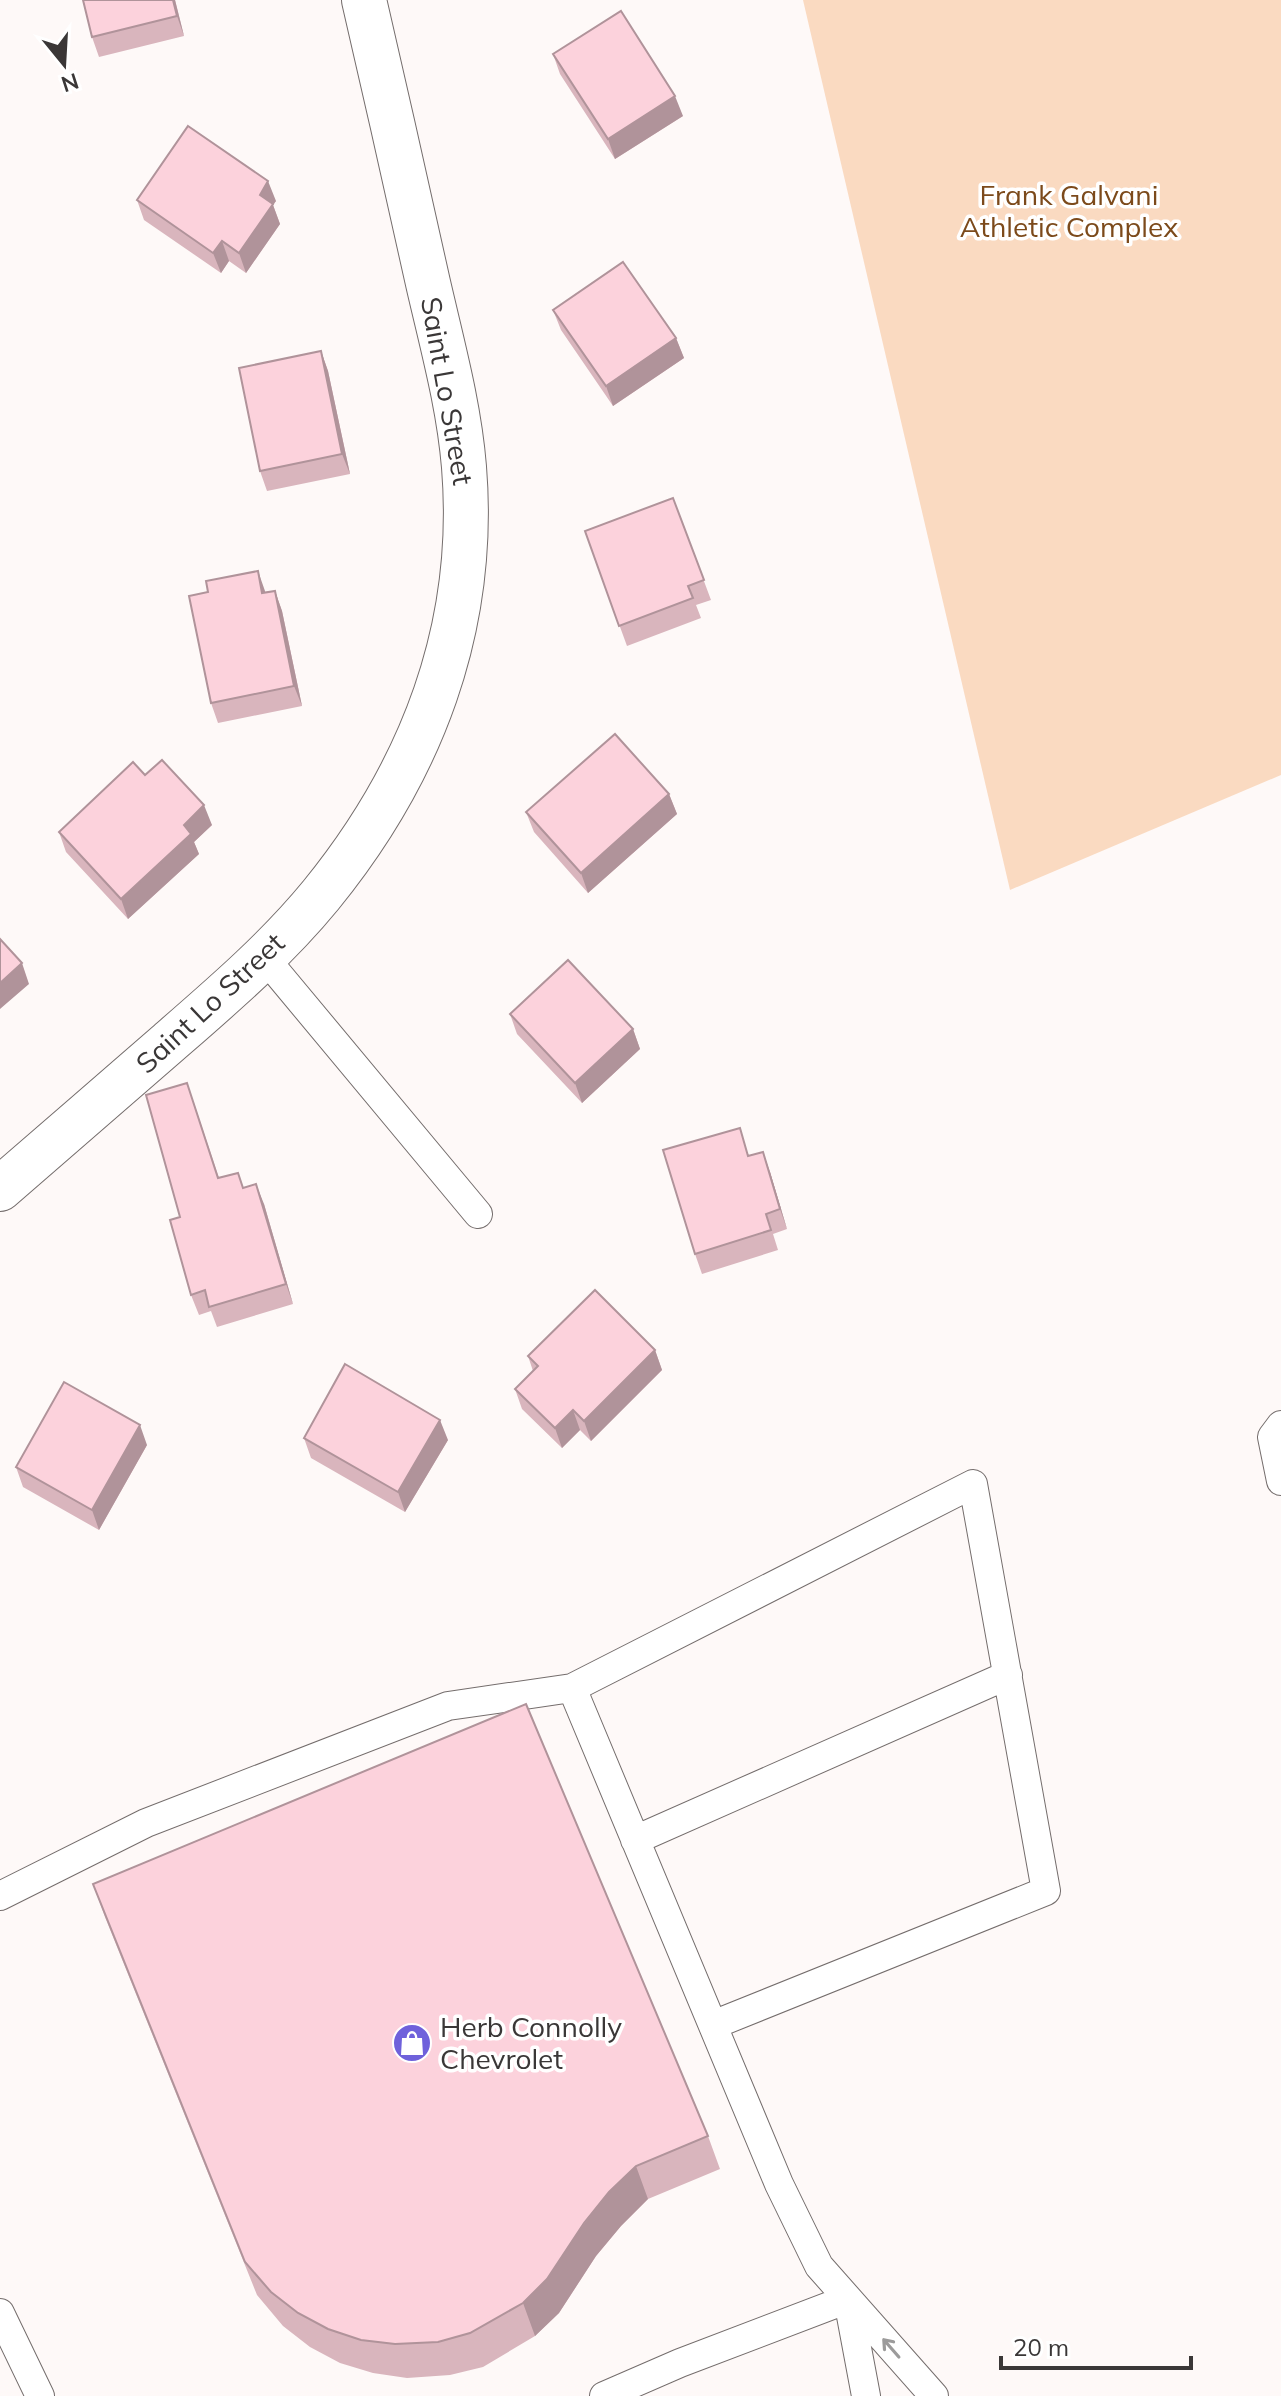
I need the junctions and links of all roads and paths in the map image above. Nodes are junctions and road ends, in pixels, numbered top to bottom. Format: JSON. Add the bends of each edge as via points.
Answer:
{"nodes":[{"id":1,"x":364,"y":0,"type":"edge"},
{"id":2,"x":264,"y":957,"type":"junction"},
{"id":3,"x":0,"y":1189,"type":"edge"},
{"id":4,"x":478,"y":1214,"type":"dead end"},
{"id":5,"x":1281,"y":1425,"type":"edge"},
{"id":6,"x":1281,"y":1481,"type":"edge"},
{"id":7,"x":1008,"y":1675,"type":"junction"},
{"id":8,"x":572,"y":1688,"type":"junction"},
{"id":9,"x":635,"y":1840,"type":"junction"},
{"id":10,"x":0,"y":1896,"type":"edge"},
{"id":11,"x":713,"y":2025,"type":"junction"},
{"id":12,"x":848,"y":2299,"type":"junction"},
{"id":13,"x":0,"y":2313,"type":"edge"},
{"id":14,"x":40,"y":2396,"type":"edge"},
{"id":15,"x":604,"y":2396,"type":"edge"},
{"id":16,"x":866,"y":2396,"type":"edge"},
{"id":17,"x":934,"y":2396,"type":"edge"}],
"edges":[{"from":1,"to":2,"type":"street","name":"Saint Lo Street","via":[[452,389],[464,465],[467,542],[458,614],[438,690],[408,760],[371,828],[320,896]]},
{"from":2,"to":3,"type":"street","name":"Saint Lo Street"},
{"from":2,"to":4,"type":"lane"},
{"from":5,"to":6,"type":"lane","via":[[1272,1437]]},
{"from":7,"to":8,"type":"lane","via":[[973,1484]]},
{"from":7,"to":9,"type":"lane"},
{"from":7,"to":11,"type":"lane","via":[[1046,1891]]},
{"from":8,"to":9,"type":"lane"},
{"from":8,"to":10,"type":"lane","via":[[448,1706],[146,1823]]},
{"from":9,"to":11,"type":"lane"},
{"from":11,"to":12,"type":"lane","via":[[819,2266]]},
{"from":12,"to":15,"type":"lane"},
{"from":12,"to":16,"type":"lane"},
{"from":17,"to":12,"type":"lane","one_way":true},
{"from":13,"to":14,"type":"lane"}]}
